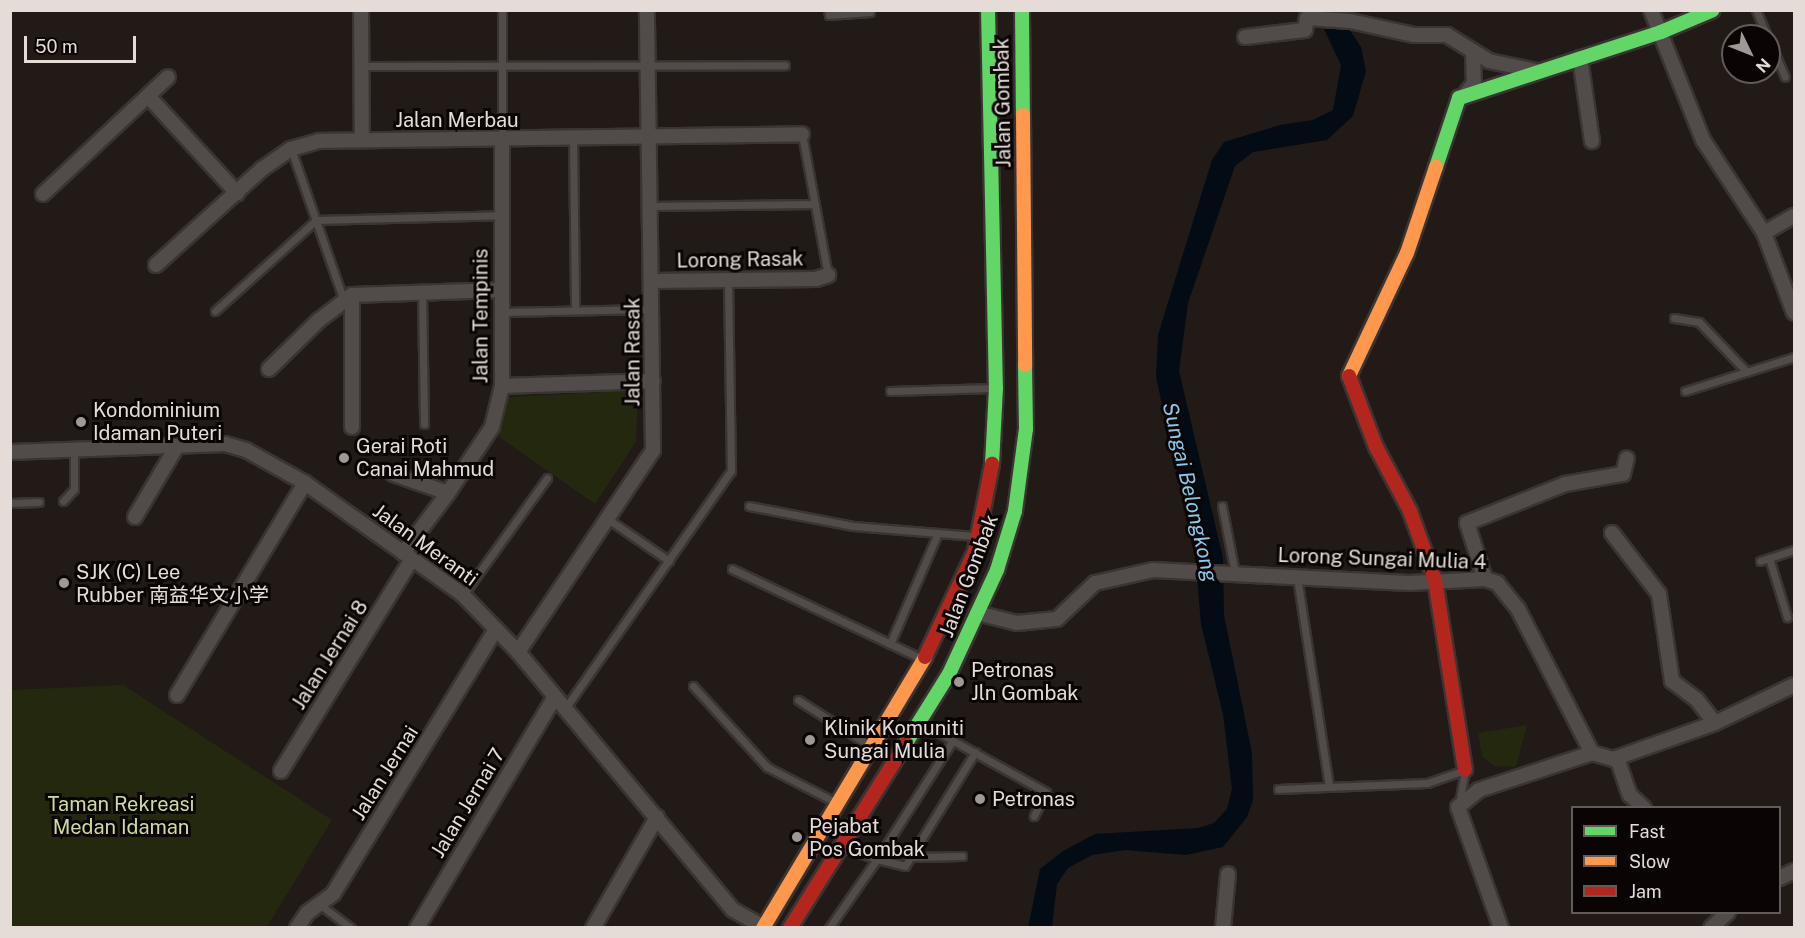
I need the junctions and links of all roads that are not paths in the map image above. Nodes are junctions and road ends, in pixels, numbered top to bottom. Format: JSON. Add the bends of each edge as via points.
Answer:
{"nodes":[{"id":1,"x":361,"y":10,"type":"edge"},
{"id":2,"x":502,"y":10,"type":"edge"},
{"id":3,"x":646,"y":10,"type":"edge"},
{"id":4,"x":828,"y":10,"type":"edge"},
{"id":5,"x":988,"y":10,"type":"edge"},
{"id":6,"x":1022,"y":10,"type":"edge"},
{"id":7,"x":1651,"y":10,"type":"edge"},
{"id":8,"x":1713,"y":10,"type":"edge"},
{"id":9,"x":1756,"y":10,"type":"edge"},
{"id":10,"x":870,"y":12,"type":"edge"},
{"id":11,"x":1762,"y":24,"type":"edge"},
{"id":12,"x":1661,"y":32,"type":"junction"},
{"id":13,"x":1245,"y":37,"type":"dead end"},
{"id":14,"x":1473,"y":54,"type":"junction"},
{"id":15,"x":1580,"y":58,"type":"junction"},
{"id":16,"x":501,"y":64,"type":"junction"},
{"id":17,"x":785,"y":64,"type":"dead end"},
{"id":18,"x":361,"y":66,"type":"junction"},
{"id":19,"x":647,"y":66,"type":"junction"},
{"id":20,"x":1781,"y":68,"type":"edge"},
{"id":21,"x":1539,"y":72,"type":"junction"},
{"id":22,"x":168,"y":77,"type":"dead end"},
{"id":23,"x":1785,"y":77,"type":"dead end"},
{"id":24,"x":148,"y":96,"type":"junction"},
{"id":25,"x":1464,"y":96,"type":"junction"},
{"id":26,"x":802,"y":134,"type":"joint"},
{"id":27,"x":647,"y":137,"type":"junction"},
{"id":28,"x":573,"y":138,"type":"junction"},
{"id":29,"x":362,"y":139,"type":"junction"},
{"id":30,"x":502,"y":139,"type":"junction"},
{"id":31,"x":1592,"y":141,"type":"dead end"},
{"id":32,"x":291,"y":149,"type":"junction"},
{"id":33,"x":237,"y":193,"type":"junction"},
{"id":34,"x":43,"y":194,"type":"dead end"},
{"id":35,"x":815,"y":204,"type":"junction"},
{"id":36,"x":650,"y":206,"type":"junction"},
{"id":37,"x":501,"y":215,"type":"junction"},
{"id":38,"x":1794,"y":216,"type":"edge"},
{"id":39,"x":316,"y":220,"type":"junction"},
{"id":40,"x":1764,"y":233,"type":"junction"},
{"id":41,"x":156,"y":265,"type":"dead end"},
{"id":42,"x":828,"y":275,"type":"joint"},
{"id":43,"x":728,"y":279,"type":"junction"},
{"id":44,"x":652,"y":280,"type":"junction"},
{"id":45,"x":500,"y":290,"type":"junction"},
{"id":46,"x":422,"y":292,"type":"junction"},
{"id":47,"x":348,"y":297,"type":"junction"},
{"id":48,"x":652,"y":309,"type":"junction"},
{"id":49,"x":575,"y":310,"type":"junction"},
{"id":50,"x":215,"y":311,"type":"dead end"},
{"id":51,"x":501,"y":312,"type":"junction"},
{"id":52,"x":1794,"y":313,"type":"edge"},
{"id":53,"x":1674,"y":318,"type":"dead end"},
{"id":54,"x":1794,"y":357,"type":"edge"},
{"id":55,"x":269,"y":369,"type":"dead end"},
{"id":56,"x":1747,"y":372,"type":"junction"},
{"id":57,"x":653,"y":381,"type":"junction"},
{"id":58,"x":502,"y":386,"type":"junction"},
{"id":59,"x":996,"y":388,"type":"junction"},
{"id":60,"x":890,"y":391,"type":"dead end"},
{"id":61,"x":1685,"y":391,"type":"dead end"},
{"id":62,"x":424,"y":424,"type":"dead end"},
{"id":63,"x":352,"y":427,"type":"dead end"},
{"id":64,"x":177,"y":446,"type":"junction"},
{"id":65,"x":74,"y":449,"type":"junction"},
{"id":66,"x":10,"y":452,"type":"edge"},
{"id":67,"x":1627,"y":458,"type":"dead end"},
{"id":68,"x":393,"y":474,"type":"dead end"},
{"id":69,"x":547,"y":478,"type":"dead end"},
{"id":70,"x":305,"y":483,"type":"junction"},
{"id":71,"x":448,"y":493,"type":"junction"},
{"id":72,"x":39,"y":501,"type":"dead end"},
{"id":73,"x":63,"y":501,"type":"dead end"},
{"id":74,"x":10,"y":503,"type":"edge"},
{"id":75,"x":749,"y":506,"type":"dead end"},
{"id":76,"x":1222,"y":506,"type":"dead end"},
{"id":77,"x":135,"y":517,"type":"dead end"},
{"id":78,"x":608,"y":519,"type":"junction"},
{"id":79,"x":938,"y":533,"type":"junction"},
{"id":80,"x":1612,"y":533,"type":"dead end"},
{"id":81,"x":978,"y":536,"type":"junction"},
{"id":82,"x":1794,"y":550,"type":"edge"},
{"id":83,"x":407,"y":556,"type":"junction"},
{"id":84,"x":1769,"y":558,"type":"junction"},
{"id":85,"x":669,"y":561,"type":"junction"},
{"id":86,"x":1760,"y":561,"type":"dead end"},
{"id":87,"x":732,"y":569,"type":"dead end"},
{"id":88,"x":1233,"y":573,"type":"junction"},
{"id":89,"x":1297,"y":577,"type":"junction"},
{"id":90,"x":1485,"y":579,"type":"junction"},
{"id":91,"x":1435,"y":580,"type":"junction"},
{"id":92,"x":463,"y":595,"type":"junction"},
{"id":93,"x":977,"y":613,"type":"junction"},
{"id":94,"x":1787,"y":617,"type":"dead end"},
{"id":95,"x":496,"y":629,"type":"junction"},
{"id":96,"x":890,"y":644,"type":"junction"},
{"id":97,"x":518,"y":652,"type":"junction"},
{"id":98,"x":923,"y":660,"type":"junction"},
{"id":99,"x":1794,"y":685,"type":"edge"},
{"id":100,"x":693,"y":686,"type":"dead end"},
{"id":101,"x":177,"y":695,"type":"dead end"},
{"id":102,"x":554,"y":698,"type":"junction"},
{"id":103,"x":798,"y":700,"type":"dead end"},
{"id":104,"x":564,"y":710,"type":"junction"},
{"id":105,"x":918,"y":721,"type":"junction"},
{"id":106,"x":1715,"y":723,"type":"junction"},
{"id":107,"x":953,"y":740,"type":"junction"},
{"id":108,"x":871,"y":746,"type":"junction"},
{"id":109,"x":975,"y":752,"type":"junction"},
{"id":110,"x":1592,"y":753,"type":"junction"},
{"id":111,"x":1617,"y":758,"type":"junction"},
{"id":112,"x":1465,"y":770,"type":"junction"},
{"id":113,"x":281,"y":771,"type":"dead end"},
{"id":114,"x":1329,"y":787,"type":"junction"},
{"id":115,"x":1278,"y":789,"type":"dead end"},
{"id":116,"x":837,"y":803,"type":"junction"},
{"id":117,"x":1643,"y":806,"type":"edge"},
{"id":118,"x":1458,"y":807,"type":"junction"},
{"id":119,"x":1034,"y":816,"type":"dead end"},
{"id":120,"x":657,"y":817,"type":"junction"},
{"id":121,"x":840,"y":847,"type":"junction"},
{"id":122,"x":962,"y":856,"type":"dead end"},
{"id":123,"x":911,"y":857,"type":"junction"},
{"id":124,"x":877,"y":859,"type":"junction"},
{"id":125,"x":1228,"y":874,"type":"dead end"},
{"id":126,"x":319,"y":904,"type":"junction"},
{"id":127,"x":1726,"y":914,"type":"edge"},
{"id":128,"x":297,"y":927,"type":"edge"},
{"id":129,"x":351,"y":927,"type":"edge"},
{"id":130,"x":417,"y":927,"type":"edge"},
{"id":131,"x":593,"y":927,"type":"edge"},
{"id":132,"x":764,"y":927,"type":"edge"},
{"id":133,"x":790,"y":927,"type":"edge"},
{"id":134,"x":829,"y":927,"type":"edge"},
{"id":135,"x":1223,"y":927,"type":"edge"},
{"id":136,"x":1501,"y":927,"type":"edge"},
{"id":137,"x":1711,"y":927,"type":"edge"}],
"edges":[{"from":1,"to":18,"type":"street"},
{"from":2,"to":16,"type":"lane"},
{"from":3,"to":19,"type":"street","name":"Jalan Rasak"},
{"from":4,"to":10,"type":"lane","via":[[829,15]]},
{"from":5,"to":59,"type":"main road","name":"Jalan Gombak"},
{"from":6,"to":93,"type":"main road","name":"Jalan Gombak","via":[[1026,429],[1015,511],[997,570]]},
{"from":7,"to":12,"type":"street"},
{"from":8,"to":12,"type":"main road"},
{"from":9,"to":11,"type":"lane"},
{"from":12,"to":15,"type":"main road"},
{"from":12,"to":40,"type":"street","via":[[1703,140]]},
{"from":13,"to":14,"type":"street","via":[[1305,30],[1307,18],[1350,21],[1414,35],[1447,35]]},
{"from":14,"to":21,"type":"street"},
{"from":14,"to":25,"type":"street","via":[[1474,83]]},
{"from":15,"to":21,"type":"main road"},
{"from":15,"to":31,"type":"street"},
{"from":16,"to":18,"type":"lane"},
{"from":16,"to":19,"type":"lane"},
{"from":16,"to":30,"type":"lane"},
{"from":17,"to":19,"type":"lane"},
{"from":18,"to":29,"type":"street"},
{"from":19,"to":27,"type":"street","name":"Jalan Rasak"},
{"from":20,"to":23,"type":"lane"},
{"from":21,"to":25,"type":"main road"},
{"from":22,"to":24,"type":"street"},
{"from":24,"to":33,"type":"street"},
{"from":24,"to":34,"type":"street"},
{"from":25,"to":91,"type":"main road","via":[[1459,98],[1407,253],[1348,378],[1376,447],[1410,511]]},
{"from":26,"to":27,"type":"street","name":"Jalan Merbau"},
{"from":26,"to":35,"type":"lane"},
{"from":27,"to":28,"type":"street","name":"Jalan Merbau"},
{"from":27,"to":36,"type":"street","name":"Jalan Rasak"},
{"from":28,"to":30,"type":"street","name":"Jalan Merbau"},
{"from":28,"to":49,"type":"lane"},
{"from":29,"to":30,"type":"street","name":"Jalan Merbau"},
{"from":29,"to":32,"type":"street","name":"Jalan Merbau","via":[[319,141]]},
{"from":30,"to":37,"type":"street","name":"Jalan Tempinis"},
{"from":32,"to":33,"type":"street","name":"Jalan Merbau"},
{"from":32,"to":39,"type":"lane"},
{"from":33,"to":41,"type":"street","name":"Jalan Merbau"},
{"from":35,"to":36,"type":"lane"},
{"from":35,"to":42,"type":"lane"},
{"from":36,"to":44,"type":"street","name":"Jalan Rasak"},
{"from":37,"to":39,"type":"lane"},
{"from":37,"to":45,"type":"street","name":"Jalan Tempinis"},
{"from":38,"to":40,"type":"street"},
{"from":39,"to":47,"type":"lane"},
{"from":39,"to":50,"type":"lane"},
{"from":40,"to":52,"type":"street"},
{"from":42,"to":43,"type":"street","name":"Lorong Rasak","via":[[816,279]]},
{"from":43,"to":44,"type":"street","name":"Lorong Rasak"},
{"from":43,"to":85,"type":"lane","via":[[731,471]]},
{"from":44,"to":48,"type":"street","name":"Jalan Rasak"},
{"from":45,"to":46,"type":"street"},
{"from":45,"to":51,"type":"street","name":"Jalan Tempinis"},
{"from":46,"to":47,"type":"street"},
{"from":46,"to":62,"type":"lane"},
{"from":47,"to":55,"type":"street"},
{"from":47,"to":63,"type":"street"},
{"from":48,"to":49,"type":"lane"},
{"from":48,"to":57,"type":"street","name":"Jalan Rasak"},
{"from":49,"to":51,"type":"lane"},
{"from":51,"to":58,"type":"street","name":"Jalan Tempinis"},
{"from":53,"to":56,"type":"lane","via":[[1699,322]]},
{"from":54,"to":56,"type":"lane"},
{"from":56,"to":61,"type":"lane"},
{"from":57,"to":58,"type":"street"},
{"from":57,"to":78,"type":"street","name":"Jalan Rasak","via":[[653,450]]},
{"from":58,"to":71,"type":"street","name":"Jalan Tempinis","via":[[492,427]]},
{"from":59,"to":60,"type":"lane"},
{"from":59,"to":81,"type":"main road","name":"Jalan Gombak","via":[[992,469]]},
{"from":64,"to":65,"type":"street","name":"Jalan Meranti"},
{"from":64,"to":70,"type":"street","name":"Jalan Meranti","via":[[235,447]]},
{"from":64,"to":77,"type":"street"},
{"from":65,"to":66,"type":"street","name":"Jalan Meranti"},
{"from":65,"to":73,"type":"lane","via":[[74,489]]},
{"from":67,"to":90,"type":"street","via":[[1623,474],[1565,484],[1467,523]]},
{"from":68,"to":71,"type":"street"},
{"from":69,"to":92,"type":"lane"},
{"from":70,"to":83,"type":"street","name":"Jalan Meranti"},
{"from":70,"to":101,"type":"street"},
{"from":71,"to":83,"type":"street","name":"Jalan Tempinis"},
{"from":72,"to":74,"type":"lane"},
{"from":75,"to":79,"type":"lane","via":[[853,526]]},
{"from":76,"to":88,"type":"lane"},
{"from":78,"to":85,"type":"lane"},
{"from":78,"to":97,"type":"street","name":"Jalan Rasak"},
{"from":79,"to":81,"type":"lane"},
{"from":79,"to":96,"type":"lane"},
{"from":80,"to":106,"type":"street","via":[[1659,594],[1672,681],[1697,699]]},
{"from":81,"to":98,"type":"main road","name":"Jalan Gombak","via":[[940,632]]},
{"from":82,"to":84,"type":"lane"},
{"from":83,"to":92,"type":"street","name":"Jalan Meranti"},
{"from":83,"to":113,"type":"street","name":"Jalan Jernai 8"},
{"from":84,"to":86,"type":"lane"},
{"from":84,"to":94,"type":"lane"},
{"from":85,"to":104,"type":"lane"},
{"from":87,"to":96,"type":"lane"},
{"from":88,"to":89,"type":"street","name":"Lorong Sungai Mulia 4"},
{"from":88,"to":93,"type":"street","name":"Lorong Sungai Mulia 4","via":[[1153,570],[1095,583],[1057,619],[1042,622],[1017,623]]},
{"from":89,"to":91,"type":"street","name":"Lorong Sungai Mulia 4"},
{"from":89,"to":114,"type":"lane"},
{"from":90,"to":91,"type":"street","name":"Lorong Sungai Mulia 4"},
{"from":90,"to":110,"type":"street","name":"Lorong Sungai Mulia 4","via":[[1497,583],[1518,609]]},
{"from":91,"to":112,"type":"main road","via":[[1466,754]]},
{"from":92,"to":95,"type":"street","name":"Jalan Meranti"},
{"from":93,"to":105,"type":"main road","name":"Jalan Gombak","via":[[949,674]]},
{"from":95,"to":97,"type":"street","name":"Jalan Meranti"},
{"from":95,"to":126,"type":"street","name":"Jalan Jernai","via":[[333,894]]},
{"from":96,"to":98,"type":"lane"},
{"from":97,"to":102,"type":"street","name":"Jalan Meranti"},
{"from":98,"to":108,"type":"main road","name":"Jalan Gombak"},
{"from":99,"to":106,"type":"street"},
{"from":100,"to":116,"type":"lane","via":[[767,768]]},
{"from":102,"to":104,"type":"street","name":"Jalan Meranti"},
{"from":102,"to":130,"type":"street","name":"Jalan Jernai 7"},
{"from":103,"to":108,"type":"lane"},
{"from":104,"to":120,"type":"street","name":"Jalan Meranti"},
{"from":105,"to":107,"type":"lane"},
{"from":105,"to":121,"type":"main road","name":"Jalan Gombak"},
{"from":106,"to":111,"type":"street"},
{"from":107,"to":109,"type":"lane"},
{"from":107,"to":124,"type":"lane"},
{"from":108,"to":116,"type":"main road","name":"Jalan Gombak"},
{"from":109,"to":119,"type":"lane","via":[[1047,792]]},
{"from":109,"to":123,"type":"lane"},
{"from":110,"to":111,"type":"street"},
{"from":110,"to":118,"type":"street","via":[[1479,790]]},
{"from":111,"to":117,"type":"street","via":[[1630,795]]},
{"from":112,"to":114,"type":"lane","via":[[1427,783]]},
{"from":112,"to":118,"type":"lane"},
{"from":114,"to":115,"type":"lane"},
{"from":116,"to":132,"type":"main road","name":"Jalan Gombak"},
{"from":118,"to":136,"type":"street"},
{"from":120,"to":131,"type":"street"},
{"from":120,"to":132,"type":"street","name":"Jalan Meranti","via":[[733,910]]},
{"from":121,"to":124,"type":"lane"},
{"from":121,"to":133,"type":"main road","name":"Jalan Gombak"},
{"from":122,"to":123,"type":"lane"},
{"from":123,"to":124,"type":"lane","via":[[905,866]]},
{"from":124,"to":134,"type":"lane"},
{"from":125,"to":135,"type":"street"},
{"from":126,"to":128,"type":"street","name":"Jalan Jernai"},
{"from":126,"to":129,"type":"lane"},
{"from":127,"to":137,"type":"street"}]}
